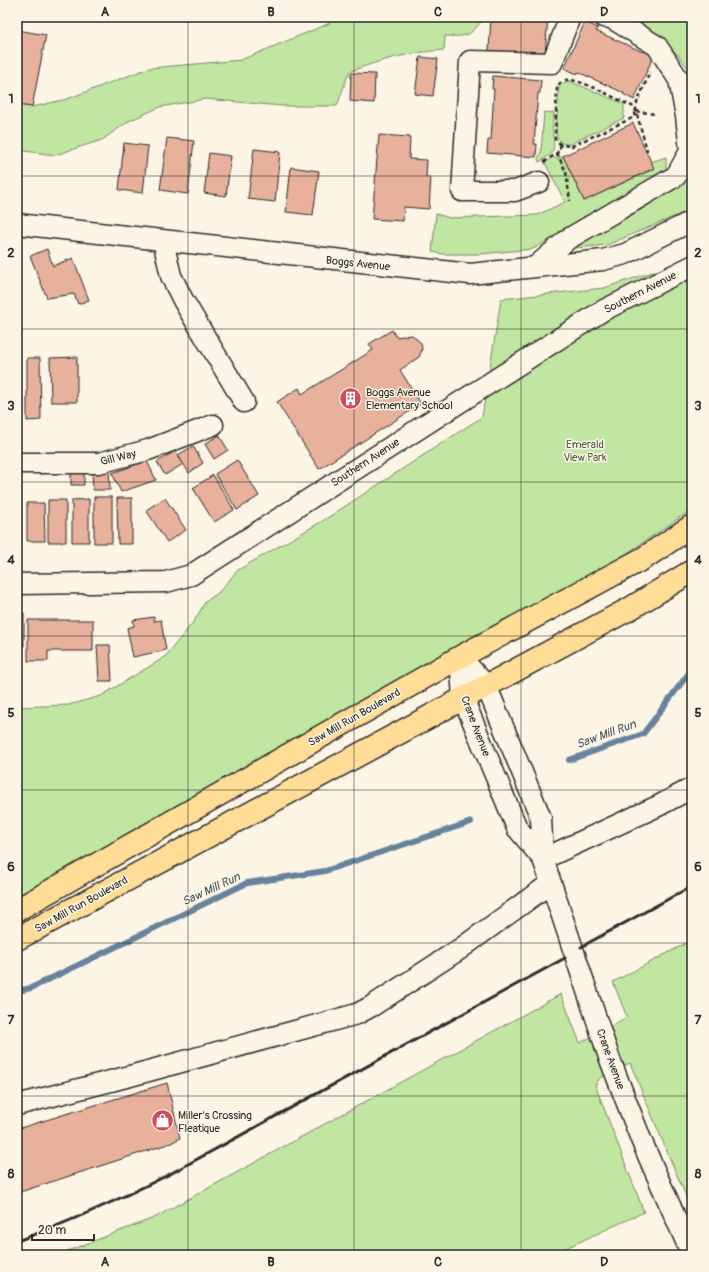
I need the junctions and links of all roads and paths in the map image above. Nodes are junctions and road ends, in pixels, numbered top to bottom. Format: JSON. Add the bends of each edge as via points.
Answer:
{"nodes":[{"id":1,"x":570,"y":17,"type":"edge"},
{"id":2,"x":604,"y":17,"type":"edge"},
{"id":3,"x":687,"y":17,"type":"edge"},
{"id":4,"x":692,"y":29,"type":"edge"},
{"id":5,"x":651,"y":68,"type":"dead end"},
{"id":6,"x":636,"y":111,"type":"junction"},
{"id":7,"x":654,"y":114,"type":"dead end"},
{"id":8,"x":561,"y":145,"type":"junction"},
{"id":9,"x":645,"y":150,"type":"dead end"},
{"id":10,"x":557,"y":154,"type":"junction"},
{"id":11,"x":544,"y":162,"type":"dead end"},
{"id":12,"x":540,"y":182,"type":"dead end"},
{"id":13,"x":570,"y":201,"type":"dead end"},
{"id":14,"x":692,"y":221,"type":"edge"},
{"id":15,"x":17,"y":224,"type":"edge"},
{"id":16,"x":164,"y":241,"type":"junction"},
{"id":17,"x":692,"y":266,"type":"edge"},
{"id":18,"x":535,"y":267,"type":"junction"},
{"id":19,"x":244,"y":402,"type":"dead end"},
{"id":20,"x":213,"y":425,"type":"dead end"},
{"id":21,"x":17,"y":463,"type":"edge"},
{"id":22,"x":692,"y":526,"type":"edge"},
{"id":23,"x":692,"y":571,"type":"edge"},
{"id":24,"x":17,"y":584,"type":"edge"},
{"id":25,"x":460,"y":657,"type":"junction"},
{"id":26,"x":486,"y":685,"type":"junction"},
{"id":27,"x":463,"y":698,"type":"junction"},
{"id":28,"x":692,"y":788,"type":"edge"},
{"id":29,"x":543,"y":859,"type":"junction"},
{"id":30,"x":551,"y":883,"type":"junction"},
{"id":31,"x":17,"y":910,"type":"edge"},
{"id":32,"x":17,"y":939,"type":"edge"},
{"id":33,"x":17,"y":1105,"type":"edge"},
{"id":34,"x":692,"y":1255,"type":"edge"}],
"edges":[{"from":1,"to":12,"type":"street","via":[[552,63],[470,61],[462,191],[515,191]]},
{"from":2,"to":18,"type":"street","via":[[611,18],[657,46],[679,80],[690,151],[676,176],[568,239]]},
{"from":3,"to":4,"type":"path"},
{"from":5,"to":6,"type":"path"},
{"from":6,"to":7,"type":"path"},
{"from":6,"to":8,"type":"path","via":[[634,117],[578,143],[568,147]]},
{"from":6,"to":8,"type":"path","via":[[632,106],[578,81],[562,81],[557,87],[554,135]]},
{"from":6,"to":9,"type":"path"},
{"from":8,"to":10,"type":"path"},
{"from":10,"to":11,"type":"path"},
{"from":10,"to":13,"type":"path","via":[[566,172]]},
{"from":14,"to":18,"type":"street","name":"Boggs Avenue","via":[[625,254],[603,260]]},
{"from":15,"to":16,"type":"street","name":"Boggs Avenue"},
{"from":16,"to":18,"type":"street","name":"Boggs Avenue","via":[[470,274]]},
{"from":16,"to":19,"type":"street","via":[[171,276]]},
{"from":17,"to":24,"type":"street","name":"Southern Avenue","via":[[602,311],[191,575],[166,582]]},
{"from":20,"to":21,"type":"street","name":"Gill Way","via":[[148,450],[99,463]]},
{"from":22,"to":25,"type":"highway","name":"Saw Mill Run Boulevard","via":[[644,558]]},
{"from":23,"to":26,"type":"highway","name":"Saw Mill Run Boulevard","via":[[631,608]]},
{"from":25,"to":26,"type":"street","name":"Crane Avenue"},
{"from":25,"to":27,"type":"street","name":"Crane Avenue"},
{"from":25,"to":31,"type":"highway","name":"Saw Mill Run Boulevard"},
{"from":26,"to":27,"type":"highway","name":"Saw Mill Run Boulevard"},
{"from":26,"to":29,"type":"street","name":"Crane Avenue","via":[[541,818]]},
{"from":27,"to":29,"type":"street","name":"Crane Avenue","via":[[517,828]]},
{"from":27,"to":32,"type":"highway","name":"Saw Mill Run Boulevard"},
{"from":28,"to":29,"type":"street"},
{"from":29,"to":30,"type":"street","name":"Crane Avenue"},
{"from":30,"to":33,"type":"street","via":[[460,949],[357,1014]]},
{"from":30,"to":34,"type":"street","name":"Crane Avenue","via":[[626,1101]]}]}
